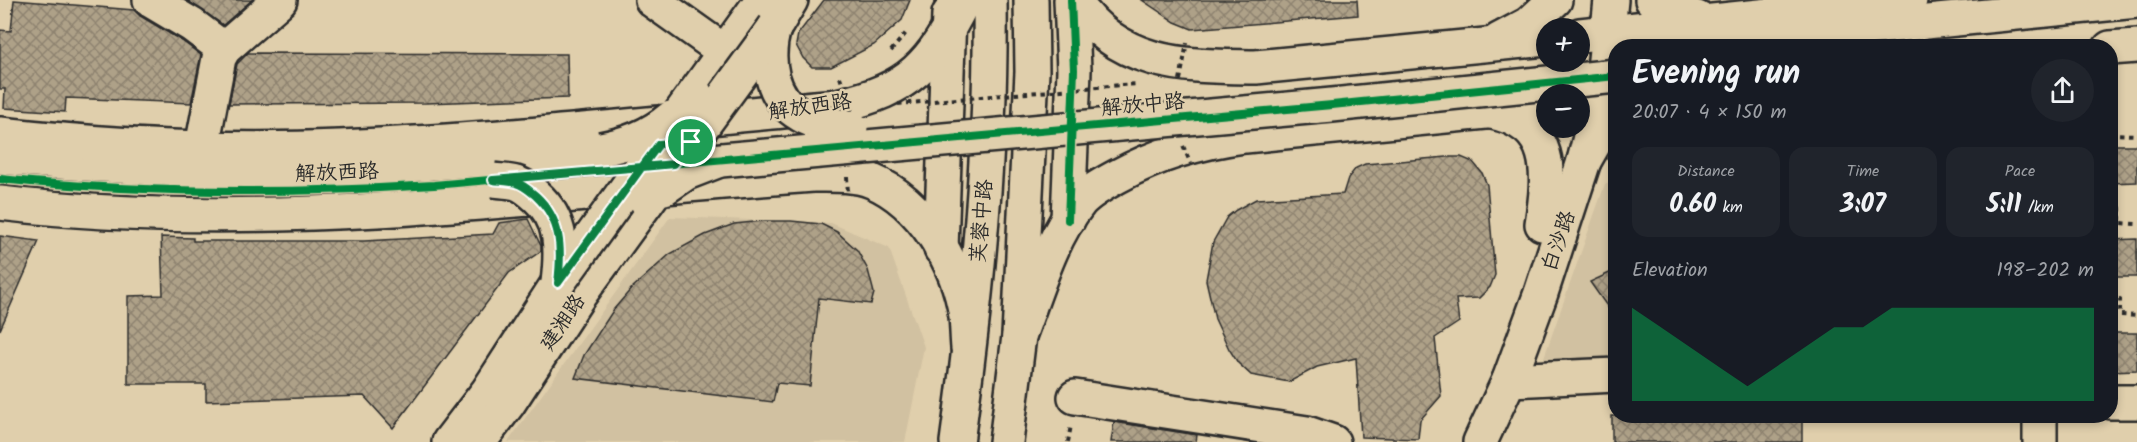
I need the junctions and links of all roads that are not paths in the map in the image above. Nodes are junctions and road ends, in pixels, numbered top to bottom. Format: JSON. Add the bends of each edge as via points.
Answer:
{"nodes":[{"id":1,"x":150,"y":0,"type":"edge"},
{"id":2,"x":280,"y":0,"type":"edge"},
{"id":3,"x":652,"y":0,"type":"edge"},
{"id":4,"x":964,"y":0,"type":"edge"},
{"id":5,"x":990,"y":0,"type":"edge"},
{"id":6,"x":1031,"y":0,"type":"edge"},
{"id":7,"x":1073,"y":0,"type":"edge"},
{"id":8,"x":1556,"y":0,"type":"edge"},
{"id":9,"x":1589,"y":0,"type":"edge"},
{"id":10,"x":1611,"y":0,"type":"edge"},
{"id":11,"x":1652,"y":0,"type":"edge"},
{"id":12,"x":1910,"y":0,"type":"edge"},
{"id":13,"x":2137,"y":1,"type":"edge"},
{"id":14,"x":776,"y":9,"type":"edge"},
{"id":15,"x":949,"y":14,"type":"edge"},
{"id":16,"x":1717,"y":20,"type":"junction"},
{"id":17,"x":2137,"y":23,"type":"edge"},
{"id":18,"x":1615,"y":39,"type":"edge"},
{"id":19,"x":1756,"y":39,"type":"edge"},
{"id":20,"x":1978,"y":39,"type":"edge"},
{"id":21,"x":1536,"y":40,"type":"edge"},
{"id":22,"x":1594,"y":43,"type":"edge"},
{"id":23,"x":1490,"y":44,"type":"junction"},
{"id":24,"x":2137,"y":46,"type":"edge"},
{"id":25,"x":2118,"y":47,"type":"edge"},
{"id":26,"x":224,"y":49,"type":"junction"},
{"id":27,"x":725,"y":52,"type":"junction"},
{"id":28,"x":1536,"y":62,"type":"edge"},
{"id":29,"x":696,"y":93,"type":"junction"},
{"id":30,"x":1601,"y":99,"type":"edge"},
{"id":31,"x":1536,"y":107,"type":"edge"},
{"id":32,"x":1492,"y":112,"type":"junction"},
{"id":33,"x":851,"y":118,"type":"junction"},
{"id":34,"x":0,"y":134,"type":"edge"},
{"id":35,"x":1569,"y":138,"type":"edge"},
{"id":36,"x":202,"y":147,"type":"junction"},
{"id":37,"x":601,"y":149,"type":"junction"},
{"id":38,"x":667,"y":154,"type":"junction"},
{"id":39,"x":0,"y":157,"type":"edge"},
{"id":40,"x":717,"y":161,"type":"junction"},
{"id":41,"x":0,"y":179,"type":"edge"},
{"id":42,"x":493,"y":180,"type":"junction"},
{"id":43,"x":647,"y":202,"type":"junction"},
{"id":44,"x":0,"y":203,"type":"edge"},
{"id":45,"x":1068,"y":220,"type":"junction"},
{"id":46,"x":1542,"y":224,"type":"junction"},
{"id":47,"x":941,"y":249,"type":"junction"},
{"id":48,"x":558,"y":283,"type":"junction"},
{"id":49,"x":1019,"y":336,"type":"junction"},
{"id":50,"x":968,"y":348,"type":"junction"},
{"id":51,"x":1608,"y":375,"type":"edge"},
{"id":52,"x":1509,"y":380,"type":"junction"},
{"id":53,"x":1075,"y":397,"type":"dead end"},
{"id":54,"x":2118,"y":402,"type":"edge"},
{"id":55,"x":2137,"y":402,"type":"edge"},
{"id":56,"x":2040,"y":423,"type":"edge"},
{"id":57,"x":449,"y":442,"type":"edge"},
{"id":58,"x":479,"y":442,"type":"edge"},
{"id":59,"x":957,"y":442,"type":"edge"},
{"id":60,"x":1006,"y":442,"type":"edge"},
{"id":61,"x":1333,"y":442,"type":"edge"},
{"id":62,"x":1459,"y":442,"type":"edge"},
{"id":63,"x":1480,"y":442,"type":"edge"},
{"id":64,"x":2040,"y":442,"type":"edge"}],
"edges":[{"from":1,"to":26,"type":"main road"},
{"from":2,"to":26,"type":"main road"},
{"from":3,"to":27,"type":"main road"},
{"from":4,"to":15,"type":"main road","name":"解放西路"},
{"from":5,"to":50,"type":"main road","name":"芙蓉中路","via":[[986,168]]},
{"from":6,"to":49,"type":"main road","name":"芙蓉中路","via":[[1032,72]]},
{"from":7,"to":23,"type":"main road","name":"解放中路","via":[[1113,42],[1135,53],[1175,62],[1256,67]]},
{"from":7,"to":45,"type":"main road"},
{"from":8,"to":23,"type":"main road","via":[[1529,24]]},
{"from":9,"to":22,"type":"main road"},
{"from":10,"to":22,"type":"main road"},
{"from":11,"to":16,"type":"main road","via":[[1689,16]]},
{"from":12,"to":16,"type":"main road"},
{"from":13,"to":19,"type":"main road"},
{"from":14,"to":27,"type":"main road"},
{"from":14,"to":33,"type":"main road","bridge":true,"via":[[769,59],[785,104],[816,122]]},
{"from":14,"to":38,"type":"main road","bridge":true},
{"from":15,"to":36,"type":"main road","name":"解放西路","via":[[929,60],[912,76],[859,101],[837,106],[430,142]]},
{"from":15,"to":47,"type":"main road"},
{"from":16,"to":18,"type":"main road"},
{"from":17,"to":20,"type":"main road"},
{"from":21,"to":23,"type":"main road","name":"解放中路"},
{"from":22,"to":30,"type":"main road","name":"白沙路"},
{"from":24,"to":25,"type":"main road"},
{"from":26,"to":36,"type":"main road"},
{"from":27,"to":29,"type":"main road"},
{"from":28,"to":33,"type":"main road","name":"解放中路","via":[[1331,83]]},
{"from":29,"to":37,"type":"main road","bridge":true,"via":[[660,127],[629,142]]},
{"from":29,"to":38,"type":"main road","bridge":true},
{"from":30,"to":40,"type":"main road","name":"解放中路","bridge":true,"via":[[1332,105]]},
{"from":30,"to":52,"type":"main road","name":"白沙路","via":[[1584,161]]},
{"from":31,"to":32,"type":"main road"},
{"from":32,"to":45,"type":"main road","via":[[1245,136],[1168,152],[1104,183],[1081,201]]},
{"from":32,"to":46,"type":"main road","via":[[1524,124],[1538,138],[1545,155]]},
{"from":33,"to":38,"type":"main road","name":"解放中路","bridge":true},
{"from":34,"to":36,"type":"main road","name":"解放西路"},
{"from":35,"to":46,"type":"main road","name":"白沙路"},
{"from":37,"to":38,"type":"main road","name":"解放西路","bridge":true},
{"from":37,"to":39,"type":"main road","name":"解放西路","via":[[432,164],[293,170],[135,167]]},
{"from":38,"to":40,"type":"main road","name":"解放中路","bridge":true},
{"from":38,"to":42,"type":"main road","name":"解放西路","bridge":true},
{"from":38,"to":43,"type":"main road","name":"建湘路","bridge":true},
{"from":38,"to":48,"type":"main road","name":"建湘路","bridge":true},
{"from":40,"to":43,"type":"main road","bridge":true,"via":[[686,173]]},
{"from":41,"to":42,"type":"main road","name":"解放西路","via":[[237,192],[339,191]]},
{"from":42,"to":48,"type":"main road","bridge":true,"via":[[517,183],[530,190],[552,214],[560,244]]},
{"from":43,"to":58,"type":"main road","name":"建湘路"},
{"from":44,"to":47,"type":"main road","name":"解放西路","via":[[136,213],[339,213],[837,175],[854,176],[892,191],[911,206]]},
{"from":45,"to":49,"type":"main road","via":[[1047,262]]},
{"from":46,"to":62,"type":"main road","name":"白沙路","via":[[1497,372]]},
{"from":47,"to":50,"type":"main road","name":"解放西路","via":[[956,278],[966,315]]},
{"from":48,"to":57,"type":"main road","name":"建湘路","via":[[488,391]]},
{"from":49,"to":60,"type":"main road","name":"芙蓉中路"},
{"from":50,"to":59,"type":"main road","name":"芙蓉中路"},
{"from":51,"to":52,"type":"main road"},
{"from":52,"to":63,"type":"main road","name":"白沙路"},
{"from":53,"to":61,"type":"main road","via":[[1307,433]]},
{"from":54,"to":55,"type":"main road"},
{"from":56,"to":64,"type":"main road"}]}
